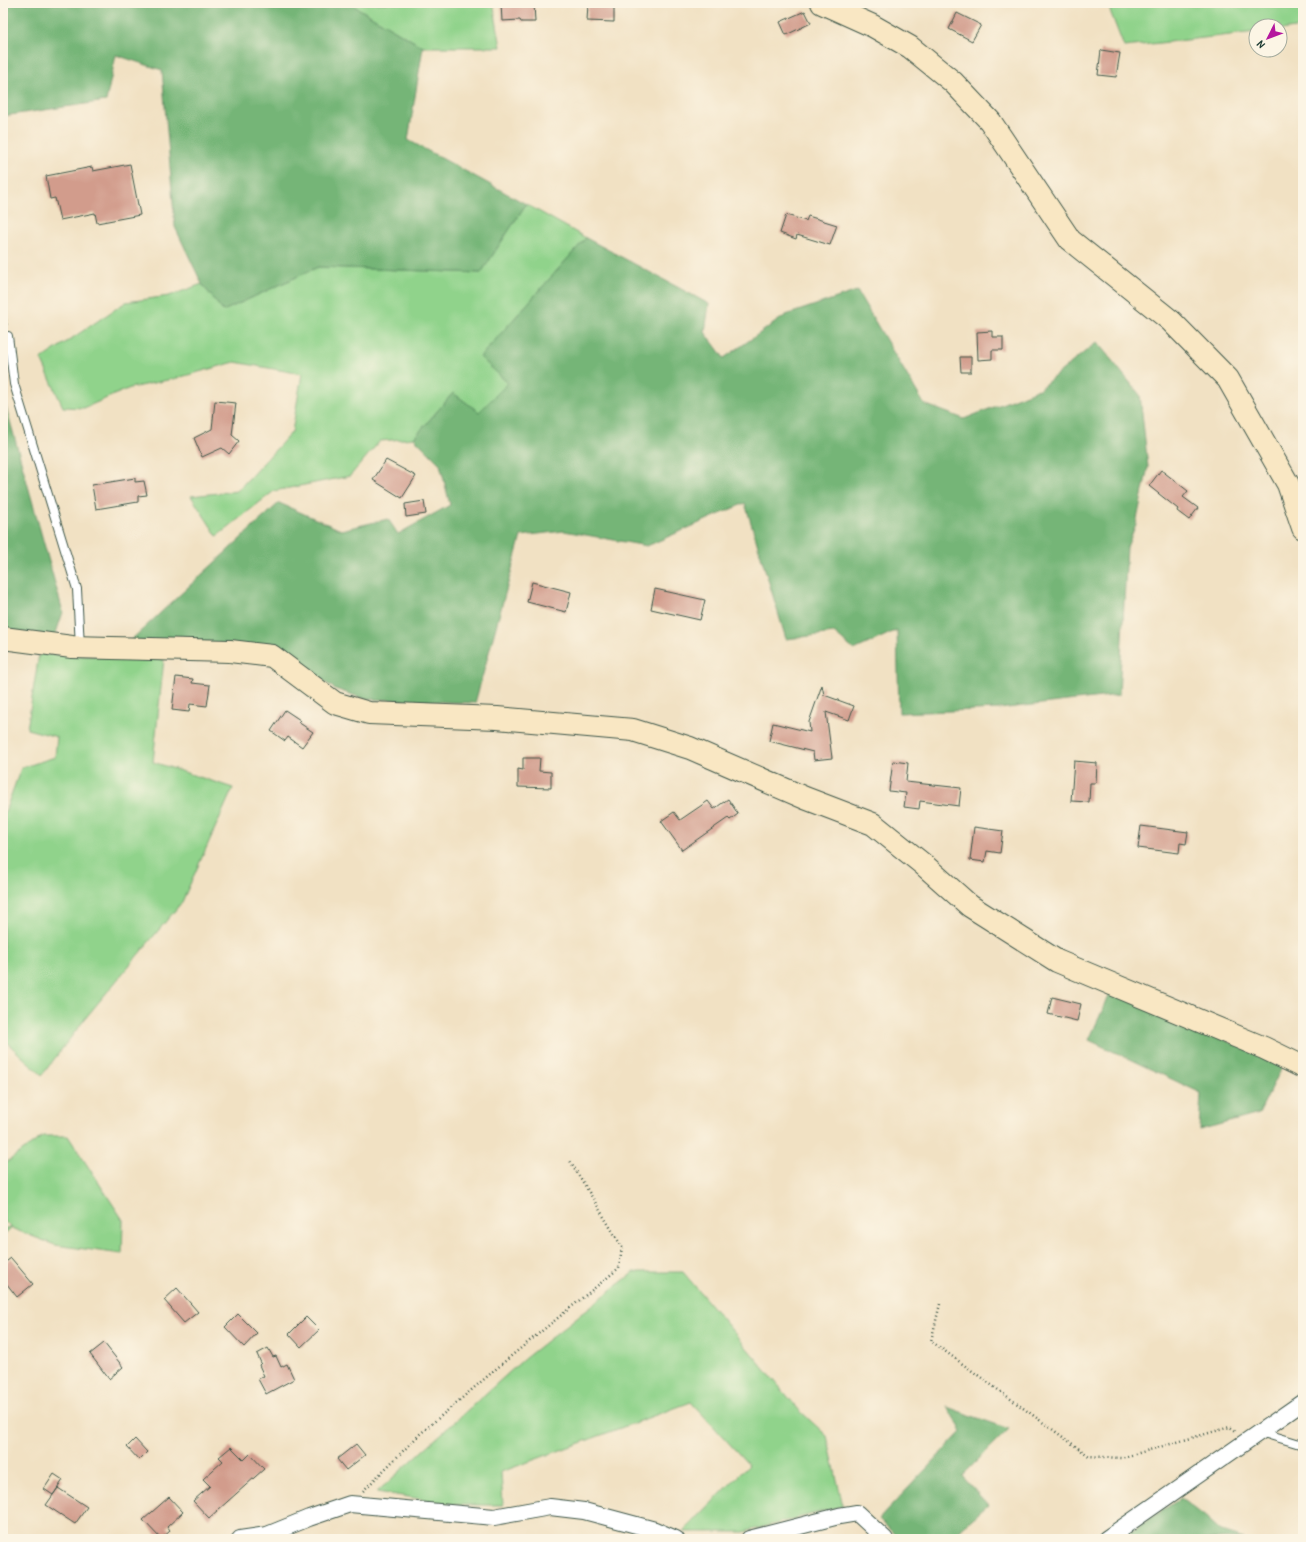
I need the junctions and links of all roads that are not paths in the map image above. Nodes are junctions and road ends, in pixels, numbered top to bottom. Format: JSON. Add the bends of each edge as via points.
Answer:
{"nodes":[{"id":1,"x":822,"y":3,"type":"edge"},
{"id":2,"x":8,"y":336,"type":"road end"},
{"id":3,"x":1303,"y":528,"type":"edge"},
{"id":4,"x":3,"y":638,"type":"edge"},
{"id":5,"x":80,"y":648,"type":"junction"},
{"id":6,"x":1303,"y":1067,"type":"edge"},
{"id":7,"x":1303,"y":1402,"type":"edge"},
{"id":8,"x":1254,"y":1436,"type":"junction"},
{"id":9,"x":1303,"y":1446,"type":"edge"},
{"id":10,"x":240,"y":1539,"type":"edge"},
{"id":11,"x":676,"y":1539,"type":"edge"},
{"id":12,"x":749,"y":1539,"type":"edge"},
{"id":13,"x":885,"y":1539,"type":"edge"},
{"id":14,"x":1106,"y":1539,"type":"edge"}],
"edges":[{"from":1,"to":3,"type":"street","via":[[873,26],[910,47],[953,82],[990,121],[1070,240],[1171,321],[1228,379],[1288,484]]},
{"from":2,"to":5,"type":"lane","via":[[14,384],[77,589]]},
{"from":4,"to":5,"type":"street"},
{"from":5,"to":6,"type":"street","via":[[230,651],[272,656],[335,703],[369,713],[497,718],[633,730],[690,748],[805,798],[873,824],[970,906],[1057,960]]},
{"from":7,"to":8,"type":"street"},
{"from":8,"to":9,"type":"lane"},
{"from":8,"to":14,"type":"street"},
{"from":10,"to":11,"type":"street","via":[[266,1535],[350,1504],[494,1517],[550,1507],[584,1511],[655,1530]]},
{"from":12,"to":13,"type":"street","via":[[839,1516],[857,1514]]}]}
